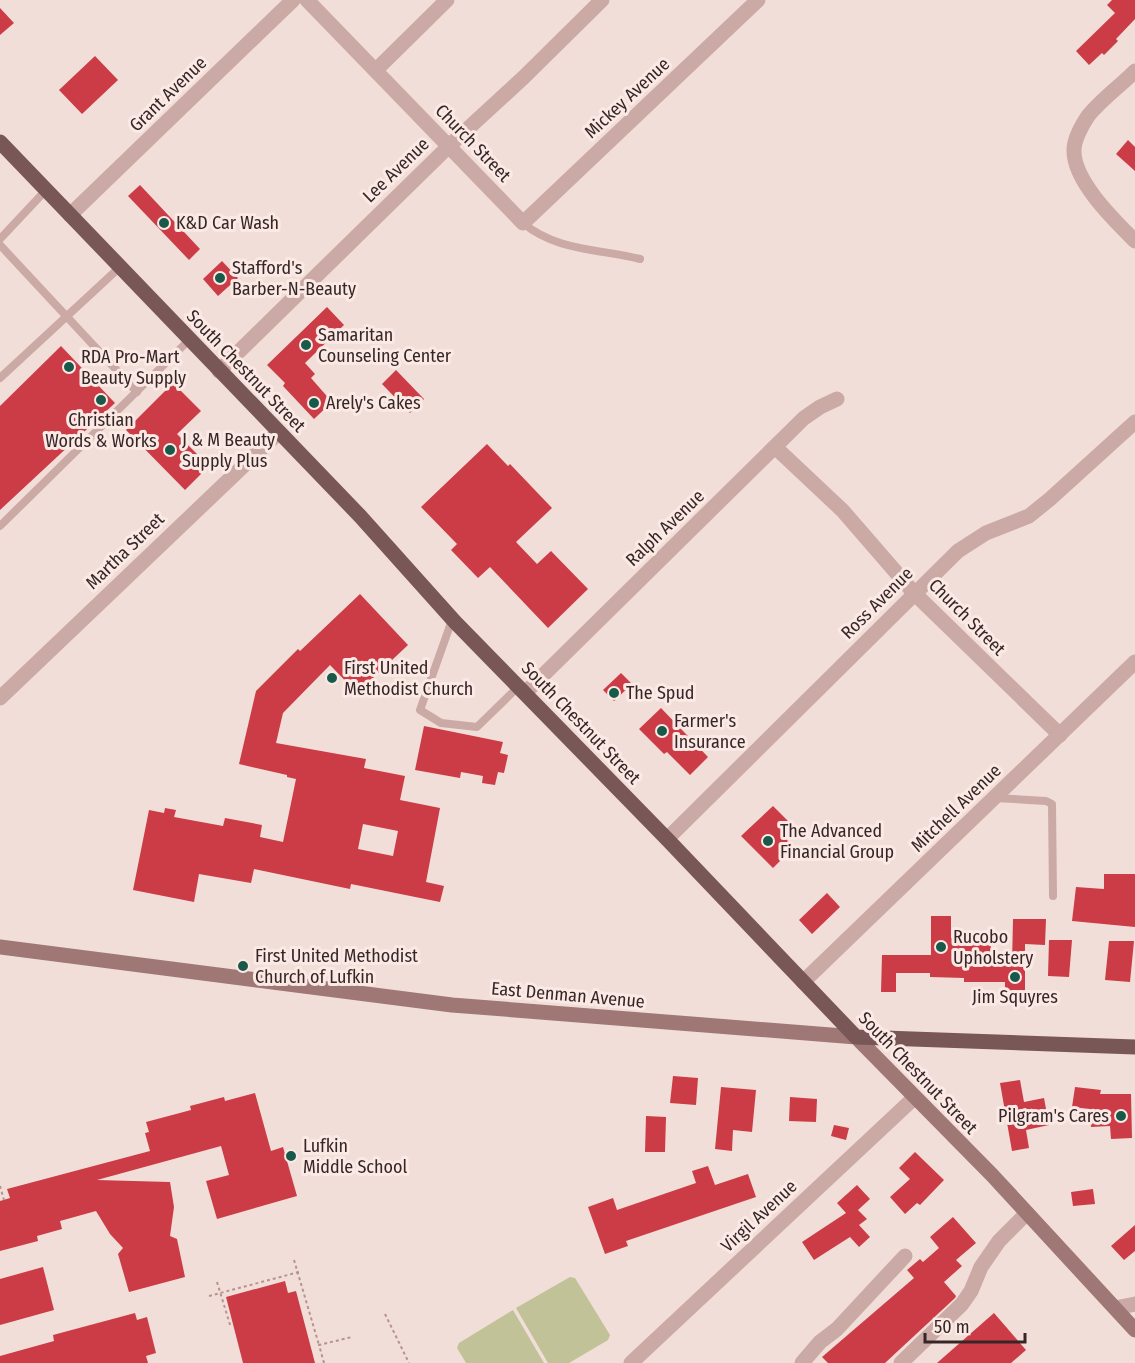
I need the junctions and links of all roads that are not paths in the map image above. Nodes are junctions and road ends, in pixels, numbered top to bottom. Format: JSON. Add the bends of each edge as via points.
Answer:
{"nodes":[{"id":1,"x":293,"y":0,"type":"edge"},
{"id":2,"x":307,"y":0,"type":"edge"},
{"id":3,"x":447,"y":0,"type":"edge"},
{"id":4,"x":602,"y":0,"type":"edge"},
{"id":5,"x":758,"y":0,"type":"edge"},
{"id":6,"x":376,"y":70,"type":"junction"},
{"id":7,"x":1135,"y":72,"type":"edge"},
{"id":8,"x":0,"y":142,"type":"edge"},
{"id":9,"x":449,"y":146,"type":"junction"},
{"id":10,"x":46,"y":190,"type":"junction"},
{"id":11,"x":70,"y":216,"type":"junction"},
{"id":12,"x":523,"y":223,"type":"junction"},
{"id":13,"x":0,"y":225,"type":"edge"},
{"id":14,"x":7,"y":232,"type":"junction"},
{"id":15,"x":0,"y":239,"type":"edge"},
{"id":16,"x":1135,"y":241,"type":"edge"},
{"id":17,"x":0,"y":245,"type":"edge"},
{"id":18,"x":640,"y":259,"type":"dead end"},
{"id":19,"x":120,"y":267,"type":"junction"},
{"id":20,"x":68,"y":317,"type":"junction"},
{"id":21,"x":189,"y":340,"type":"junction"},
{"id":22,"x":219,"y":371,"type":"junction"},
{"id":23,"x":0,"y":378,"type":"edge"},
{"id":24,"x":137,"y":392,"type":"junction"},
{"id":25,"x":837,"y":399,"type":"dead end"},
{"id":26,"x":1135,"y":422,"type":"edge"},
{"id":27,"x":278,"y":433,"type":"junction"},
{"id":28,"x":775,"y":447,"type":"junction"},
{"id":29,"x":0,"y":526,"type":"edge"},
{"id":30,"x":914,"y":593,"type":"junction"},
{"id":31,"x":453,"y":618,"type":"junction"},
{"id":32,"x":1135,"y":662,"type":"edge"},
{"id":33,"x":522,"y":690,"type":"junction"},
{"id":34,"x":0,"y":698,"type":"edge"},
{"id":35,"x":1060,"y":735,"type":"junction"},
{"id":36,"x":994,"y":798,"type":"junction"},
{"id":37,"x":667,"y":839,"type":"junction"},
{"id":38,"x":1053,"y":896,"type":"dead end"},
{"id":39,"x":0,"y":947,"type":"edge"},
{"id":40,"x":803,"y":982,"type":"junction"},
{"id":41,"x":856,"y":1037,"type":"junction"},
{"id":42,"x":1135,"y":1047,"type":"edge"},
{"id":43,"x":914,"y":1098,"type":"junction"},
{"id":44,"x":1027,"y":1213,"type":"junction"},
{"id":45,"x":905,"y":1256,"type":"dead end"},
{"id":46,"x":1135,"y":1304,"type":"edge"},
{"id":47,"x":1115,"y":1308,"type":"junction"},
{"id":48,"x":1135,"y":1330,"type":"edge"},
{"id":49,"x":631,"y":1363,"type":"edge"},
{"id":50,"x":802,"y":1363,"type":"edge"},
{"id":51,"x":901,"y":1363,"type":"edge"}],
"edges":[{"from":1,"to":11,"type":"street","name":"Grant Avenue"},
{"from":2,"to":6,"type":"street","name":"Church Street"},
{"from":3,"to":6,"type":"street"},
{"from":4,"to":9,"type":"street","name":"Lee Avenue"},
{"from":5,"to":12,"type":"street","name":"Mickey Avenue"},
{"from":6,"to":9,"type":"street","name":"Church Street"},
{"from":7,"to":16,"type":"street","via":[[1088,116],[1074,150],[1078,170],[1091,192]]},
{"from":8,"to":10,"type":"main road","name":"South Chestnut Street"},
{"from":9,"to":12,"type":"street","name":"Church Street"},
{"from":9,"to":22,"type":"street","name":"Lee Avenue"},
{"from":10,"to":11,"type":"main road","name":"South Chestnut Street"},
{"from":10,"to":14,"type":"lane"},
{"from":11,"to":19,"type":"main road","name":"South Chestnut Street"},
{"from":12,"to":18,"type":"lane","name":"Church Street","via":[[559,244]]},
{"from":13,"to":14,"type":"lane"},
{"from":14,"to":15,"type":"lane"},
{"from":17,"to":20,"type":"lane"},
{"from":19,"to":20,"type":"lane"},
{"from":19,"to":21,"type":"main road","name":"South Chestnut Street"},
{"from":20,"to":23,"type":"lane"},
{"from":20,"to":24,"type":"lane"},
{"from":21,"to":22,"type":"main road","name":"South Chestnut Street"},
{"from":21,"to":24,"type":"lane"},
{"from":22,"to":27,"type":"main road","name":"South Chestnut Street"},
{"from":24,"to":29,"type":"lane"},
{"from":25,"to":28,"type":"street","name":"Ralph Avenue","via":[[804,418]]},
{"from":26,"to":30,"type":"street","name":"Ross Avenue","via":[[1029,516],[986,533],[958,551]]},
{"from":27,"to":31,"type":"main road","name":"South Chestnut Street"},
{"from":27,"to":34,"type":"street","name":"Martha Street"},
{"from":28,"to":30,"type":"street","name":"Church Street","via":[[843,511]]},
{"from":28,"to":33,"type":"street","name":"Ralph Avenue"},
{"from":30,"to":35,"type":"street","name":"Church Street"},
{"from":30,"to":37,"type":"street","name":"Ross Avenue"},
{"from":31,"to":33,"type":"main road","name":"South Chestnut Street"},
{"from":31,"to":33,"type":"lane","via":[[420,710],[441,723],[477,727]]},
{"from":32,"to":35,"type":"street","name":"Mitchell Avenue"},
{"from":33,"to":37,"type":"main road","name":"South Chestnut Street"},
{"from":35,"to":36,"type":"street","name":"Mitchell Avenue"},
{"from":36,"to":38,"type":"lane","via":[[1052,804]]},
{"from":36,"to":40,"type":"street","name":"Mitchell Avenue"},
{"from":37,"to":40,"type":"main road","name":"South Chestnut Street"},
{"from":39,"to":41,"type":"main road","name":"East Denman Avenue","via":[[452,1005]]},
{"from":40,"to":41,"type":"main road","name":"South Chestnut Street"},
{"from":41,"to":42,"type":"main road","name":"East Denman Avenue"},
{"from":41,"to":43,"type":"main road","name":"South Chestnut Street"},
{"from":43,"to":44,"type":"main road","name":"South Chestnut Street"},
{"from":43,"to":49,"type":"street","name":"Virgil Avenue"},
{"from":44,"to":47,"type":"main road","name":"South Chestnut Street"},
{"from":44,"to":51,"type":"street","via":[[999,1241],[962,1304]]},
{"from":45,"to":50,"type":"street"},
{"from":46,"to":47,"type":"street"},
{"from":47,"to":48,"type":"main road","name":"South Chestnut Street"}]}
